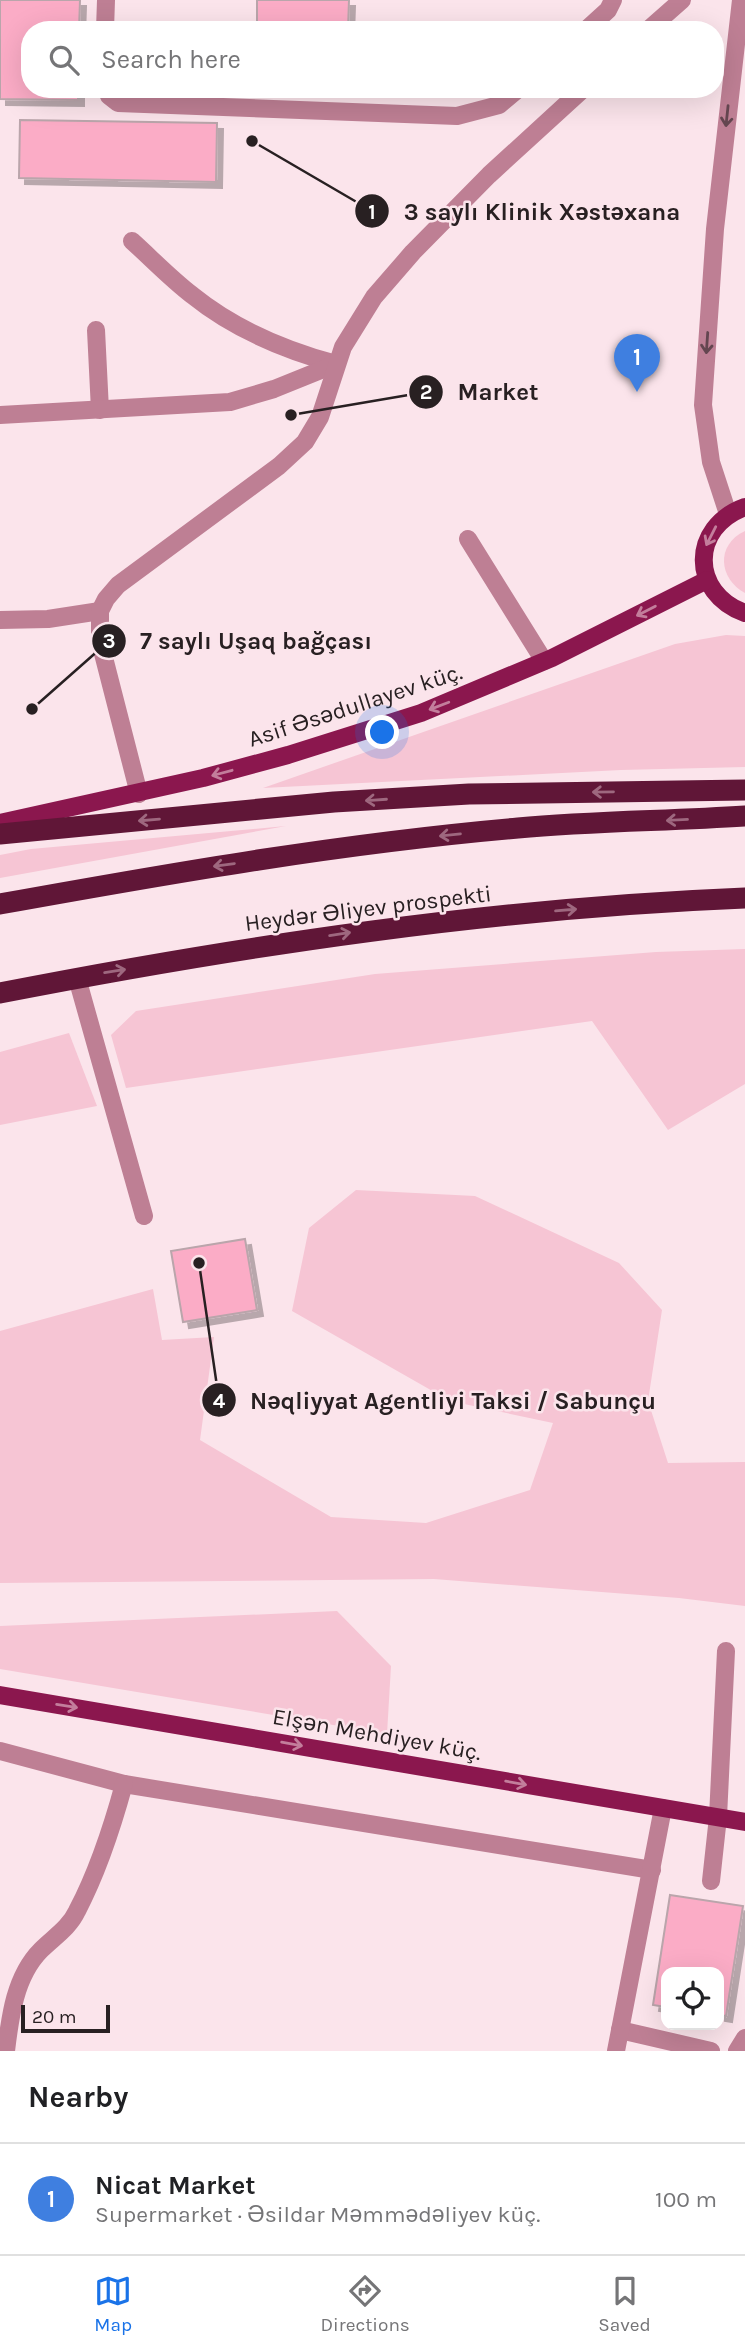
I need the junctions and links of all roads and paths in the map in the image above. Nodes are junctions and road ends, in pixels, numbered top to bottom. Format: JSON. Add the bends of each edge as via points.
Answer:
{"nodes":[{"id":1,"x":106,"y":0,"type":"edge"},
{"id":2,"x":613,"y":0,"type":"edge"},
{"id":3,"x":682,"y":0,"type":"edge"},
{"id":4,"x":741,"y":0,"type":"edge"},
{"id":5,"x":105,"y":21,"type":"edge"},
{"id":6,"x":596,"y":21,"type":"edge"},
{"id":7,"x":658,"y":21,"type":"edge"},
{"id":8,"x":112,"y":98,"type":"edge"},
{"id":9,"x":507,"y":98,"type":"edge"},
{"id":10,"x":573,"y":98,"type":"edge"},
{"id":11,"x":132,"y":241,"type":"dead end"},
{"id":12,"x":96,"y":330,"type":"dead end"},
{"id":13,"x":336,"y":363,"type":"junction"},
{"id":14,"x":100,"y":410,"type":"junction"},
{"id":15,"x":0,"y":415,"type":"edge"},
{"id":16,"x":745,"y":507,"type":"edge"},
{"id":17,"x":728,"y":514,"type":"junction"},
{"id":18,"x":468,"y":539,"type":"dead end"},
{"id":19,"x":707,"y":580,"type":"junction"},
{"id":20,"x":100,"y":611,"type":"junction"},
{"id":21,"x":745,"y":613,"type":"edge"},
{"id":22,"x":0,"y":620,"type":"edge"},
{"id":23,"x":544,"y":661,"type":"junction"},
{"id":24,"x":745,"y":790,"type":"edge"},
{"id":25,"x":139,"y":794,"type":"junction"},
{"id":26,"x":745,"y":816,"type":"edge"},
{"id":27,"x":0,"y":822,"type":"edge"},
{"id":28,"x":0,"y":834,"type":"edge"},
{"id":29,"x":745,"y":898,"type":"edge"},
{"id":30,"x":0,"y":904,"type":"edge"},
{"id":31,"x":77,"y":978,"type":"junction"},
{"id":32,"x":0,"y":993,"type":"edge"},
{"id":33,"x":144,"y":1216,"type":"dead end"},
{"id":34,"x":726,"y":1651,"type":"dead end"},
{"id":35,"x":0,"y":1695,"type":"edge"},
{"id":36,"x":0,"y":1751,"type":"edge"},
{"id":37,"x":124,"y":1784,"type":"junction"},
{"id":38,"x":663,"y":1808,"type":"junction"},
{"id":39,"x":718,"y":1817,"type":"junction"},
{"id":40,"x":745,"y":1822,"type":"edge"},
{"id":41,"x":652,"y":1870,"type":"junction"},
{"id":42,"x":711,"y":1881,"type":"dead end"},
{"id":43,"x":620,"y":2031,"type":"junction"},
{"id":44,"x":745,"y":2038,"type":"edge"},
{"id":45,"x":6,"y":2051,"type":"edge"},
{"id":46,"x":616,"y":2051,"type":"edge"},
{"id":47,"x":711,"y":2051,"type":"edge"},
{"id":48,"x":737,"y":2051,"type":"edge"}],
"edges":[{"from":1,"to":5,"type":"street"},
{"from":2,"to":6,"type":"street"},
{"from":3,"to":7,"type":"street"},
{"from":4,"to":17,"type":"street","one_way":true,"via":[[715,229],[704,405],[711,462]]},
{"from":8,"to":9,"type":"street","via":[[118,103],[457,116],[499,105]]},
{"from":10,"to":13,"type":"street","via":[[413,252],[374,297]]},
{"from":11,"to":13,"type":"street","via":[[193,296],[245,329],[297,354]]},
{"from":12,"to":14,"type":"street"},
{"from":13,"to":14,"type":"street","via":[[230,402]]},
{"from":13,"to":20,"type":"street","via":[[320,417],[305,442],[118,585]]},
{"from":14,"to":15,"type":"street"},
{"from":16,"to":17,"type":"main road"},
{"from":17,"to":19,"type":"main road","one_way":true,"via":[[714,527],[706,544]]},
{"from":18,"to":23,"type":"street"},
{"from":19,"to":21,"type":"main road","via":[[717,596]]},
{"from":19,"to":23,"type":"main road","name":"Asif Əsədullayev küç.","one_way":true},
{"from":20,"to":22,"type":"street"},
{"from":20,"to":25,"type":"street","via":[[100,642]]},
{"from":23,"to":25,"type":"main road","name":"Asif Əsədullayev küç.","one_way":true,"via":[[421,713],[288,755]]},
{"from":24,"to":28,"type":"highway","one_way":true,"via":[[455,794]]},
{"from":25,"to":27,"type":"main road","name":"Asif Əsədullayev küç."},
{"from":26,"to":30,"type":"highway","one_way":true,"via":[[520,827],[352,846]]},
{"from":31,"to":29,"type":"highway","name":"Heydər Əliyev prospekti","one_way":true,"via":[[357,932]]},
{"from":31,"to":32,"type":"highway","name":"Heydər Əliyev prospekti"},
{"from":31,"to":33,"type":"street"},
{"from":34,"to":39,"type":"street"},
{"from":35,"to":38,"type":"main road","name":"Elşən Mehdiyev küç.","one_way":true},
{"from":36,"to":37,"type":"street"},
{"from":37,"to":41,"type":"street"},
{"from":37,"to":45,"type":"street","via":[[108,1838],[77,1912],[29,1965],[11,2008]]},
{"from":38,"to":39,"type":"main road","name":"Elşən Mehdiyev küç."},
{"from":38,"to":41,"type":"street"},
{"from":39,"to":40,"type":"main road","name":"Elşən Mehdiyev küç."},
{"from":39,"to":42,"type":"street"},
{"from":41,"to":43,"type":"street"},
{"from":43,"to":46,"type":"street"},
{"from":43,"to":47,"type":"street"},
{"from":44,"to":48,"type":"street"}]}
